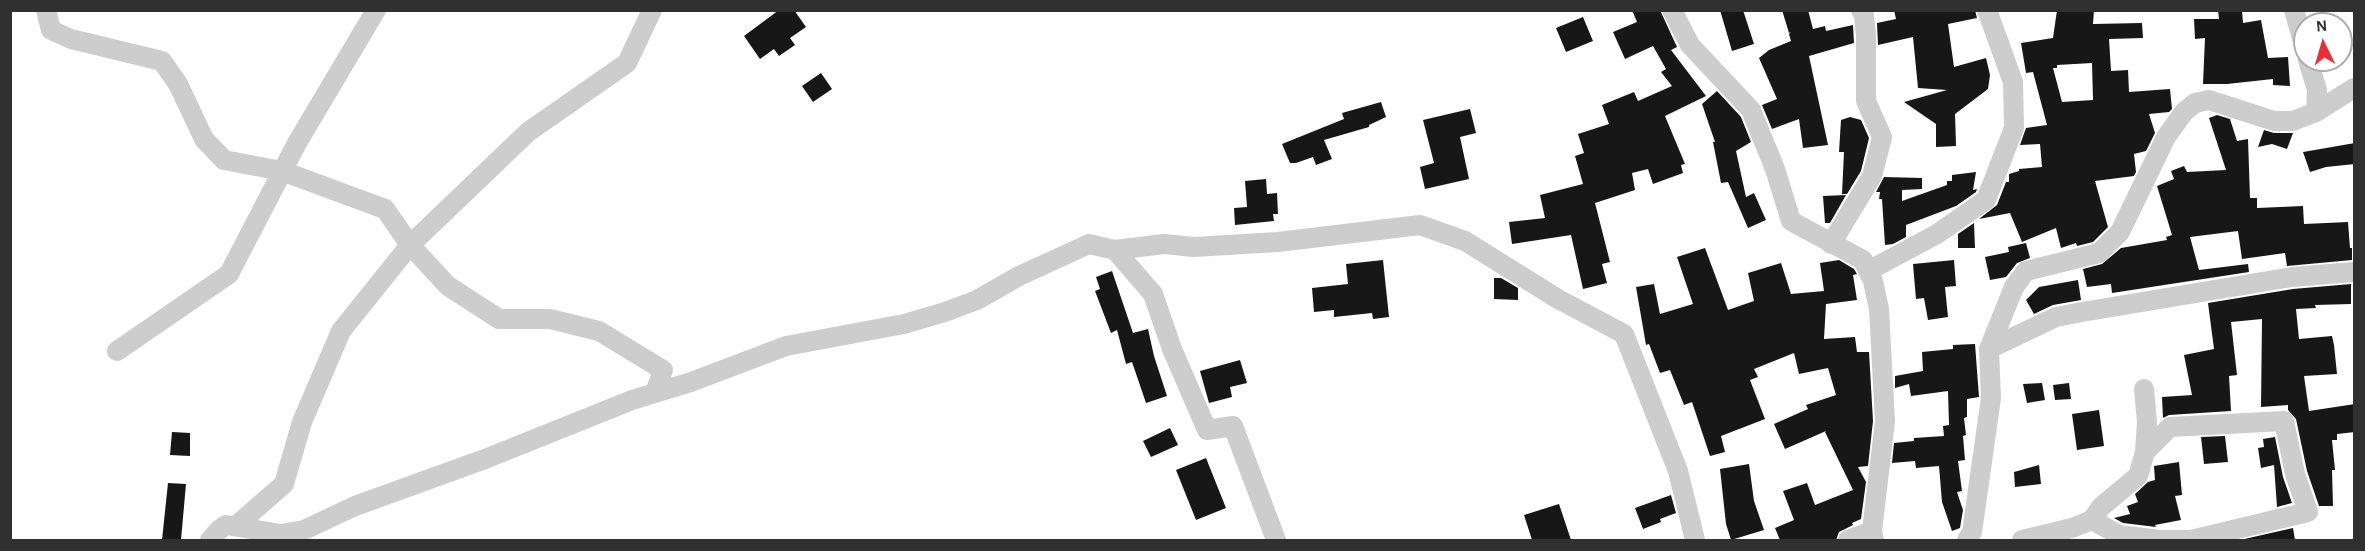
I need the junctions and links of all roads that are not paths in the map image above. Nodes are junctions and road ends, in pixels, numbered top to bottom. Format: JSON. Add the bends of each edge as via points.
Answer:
{"nodes":[{"id":1,"x":46,"y":10,"type":"edge"},
{"id":2,"x":376,"y":10,"type":"edge"},
{"id":3,"x":652,"y":10,"type":"edge"},
{"id":4,"x":1672,"y":10,"type":"edge"},
{"id":5,"x":1861,"y":10,"type":"edge"},
{"id":6,"x":1988,"y":10,"type":"edge"},
{"id":7,"x":2312,"y":72,"type":"edge"},
{"id":8,"x":2355,"y":88,"type":"edge"},
{"id":9,"x":2316,"y":112,"type":"junction"},
{"id":10,"x":282,"y":171,"type":"junction"},
{"id":11,"x":410,"y":244,"type":"junction"},
{"id":12,"x":1831,"y":244,"type":"junction"},
{"id":13,"x":1115,"y":250,"type":"junction"},
{"id":14,"x":1868,"y":271,"type":"junction"},
{"id":15,"x":2355,"y":272,"type":"edge"},
{"id":16,"x":1989,"y":349,"type":"junction"},
{"id":17,"x":117,"y":351,"type":"dead end"},
{"id":18,"x":2144,"y":389,"type":"dead end"},
{"id":19,"x":655,"y":393,"type":"junction"},
{"id":20,"x":2145,"y":452,"type":"junction"},
{"id":21,"x":2092,"y":520,"type":"junction"},
{"id":22,"x":237,"y":525,"type":"junction"},
{"id":23,"x":1873,"y":536,"type":"edge"},
{"id":24,"x":210,"y":540,"type":"edge"},
{"id":25,"x":1276,"y":540,"type":"edge"},
{"id":26,"x":1695,"y":540,"type":"edge"},
{"id":27,"x":1848,"y":540,"type":"edge"},
{"id":28,"x":1967,"y":540,"type":"edge"},
{"id":29,"x":2022,"y":540,"type":"edge"}],
"edges":[{"from":1,"to":10,"type":"street","via":[[51,30],[71,39],[162,61],[178,84],[204,139],[224,160]]},
{"from":2,"to":10,"type":"street"},
{"from":3,"to":11,"type":"street","via":[[627,63],[528,132]]},
{"from":4,"to":12,"type":"street","via":[[1690,45],[1751,111],[1791,221]]},
{"from":5,"to":12,"type":"street","via":[[1866,35],[1866,101],[1882,137],[1872,176]]},
{"from":6,"to":14,"type":"street","via":[[2013,82],[2014,128],[1986,200],[1937,234]]},
{"from":7,"to":9,"type":"street","via":[[2317,90]]},
{"from":8,"to":9,"type":"street"},
{"from":9,"to":16,"type":"street","via":[[2293,121],[2274,121],[2209,100],[2195,103],[2166,137],[2120,232],[2099,253],[2026,271],[2014,287]]},
{"from":10,"to":11,"type":"street","via":[[384,209]]},
{"from":10,"to":17,"type":"street","via":[[229,274]]},
{"from":11,"to":19,"type":"street","via":[[448,286],[499,319],[550,319],[599,330],[663,370]]},
{"from":11,"to":22,"type":"street","via":[[341,331],[302,422],[284,484]]},
{"from":12,"to":14,"type":"street","via":[[1863,260]]},
{"from":13,"to":19,"type":"street","via":[[1089,244],[945,312],[904,324],[801,342]]},
{"from":13,"to":25,"type":"street","via":[[1153,294],[1207,430],[1233,426]]},
{"from":13,"to":26,"type":"street","via":[[1164,244],[1194,247],[1278,242],[1420,225],[1465,241],[1557,299],[1624,334],[1678,471]]},
{"from":14,"to":23,"type":"street","via":[[1879,309],[1885,421]]},
{"from":15,"to":16,"type":"street","via":[[2292,277],[2056,317]]},
{"from":16,"to":28,"type":"street","via":[[1991,398],[1972,532]]},
{"from":18,"to":20,"type":"street"},
{"from":19,"to":22,"type":"street","via":[[355,506],[304,530],[281,534]]},
{"from":20,"to":21,"type":"street","via":[[2138,476],[2101,507]]},
{"from":20,"to":21,"type":"street","via":[[2170,427],[2284,421],[2308,512],[2191,540],[2119,535]]},
{"from":21,"to":29,"type":"street"},
{"from":22,"to":24,"type":"street","via":[[226,525]]},
{"from":23,"to":27,"type":"street"}]}
